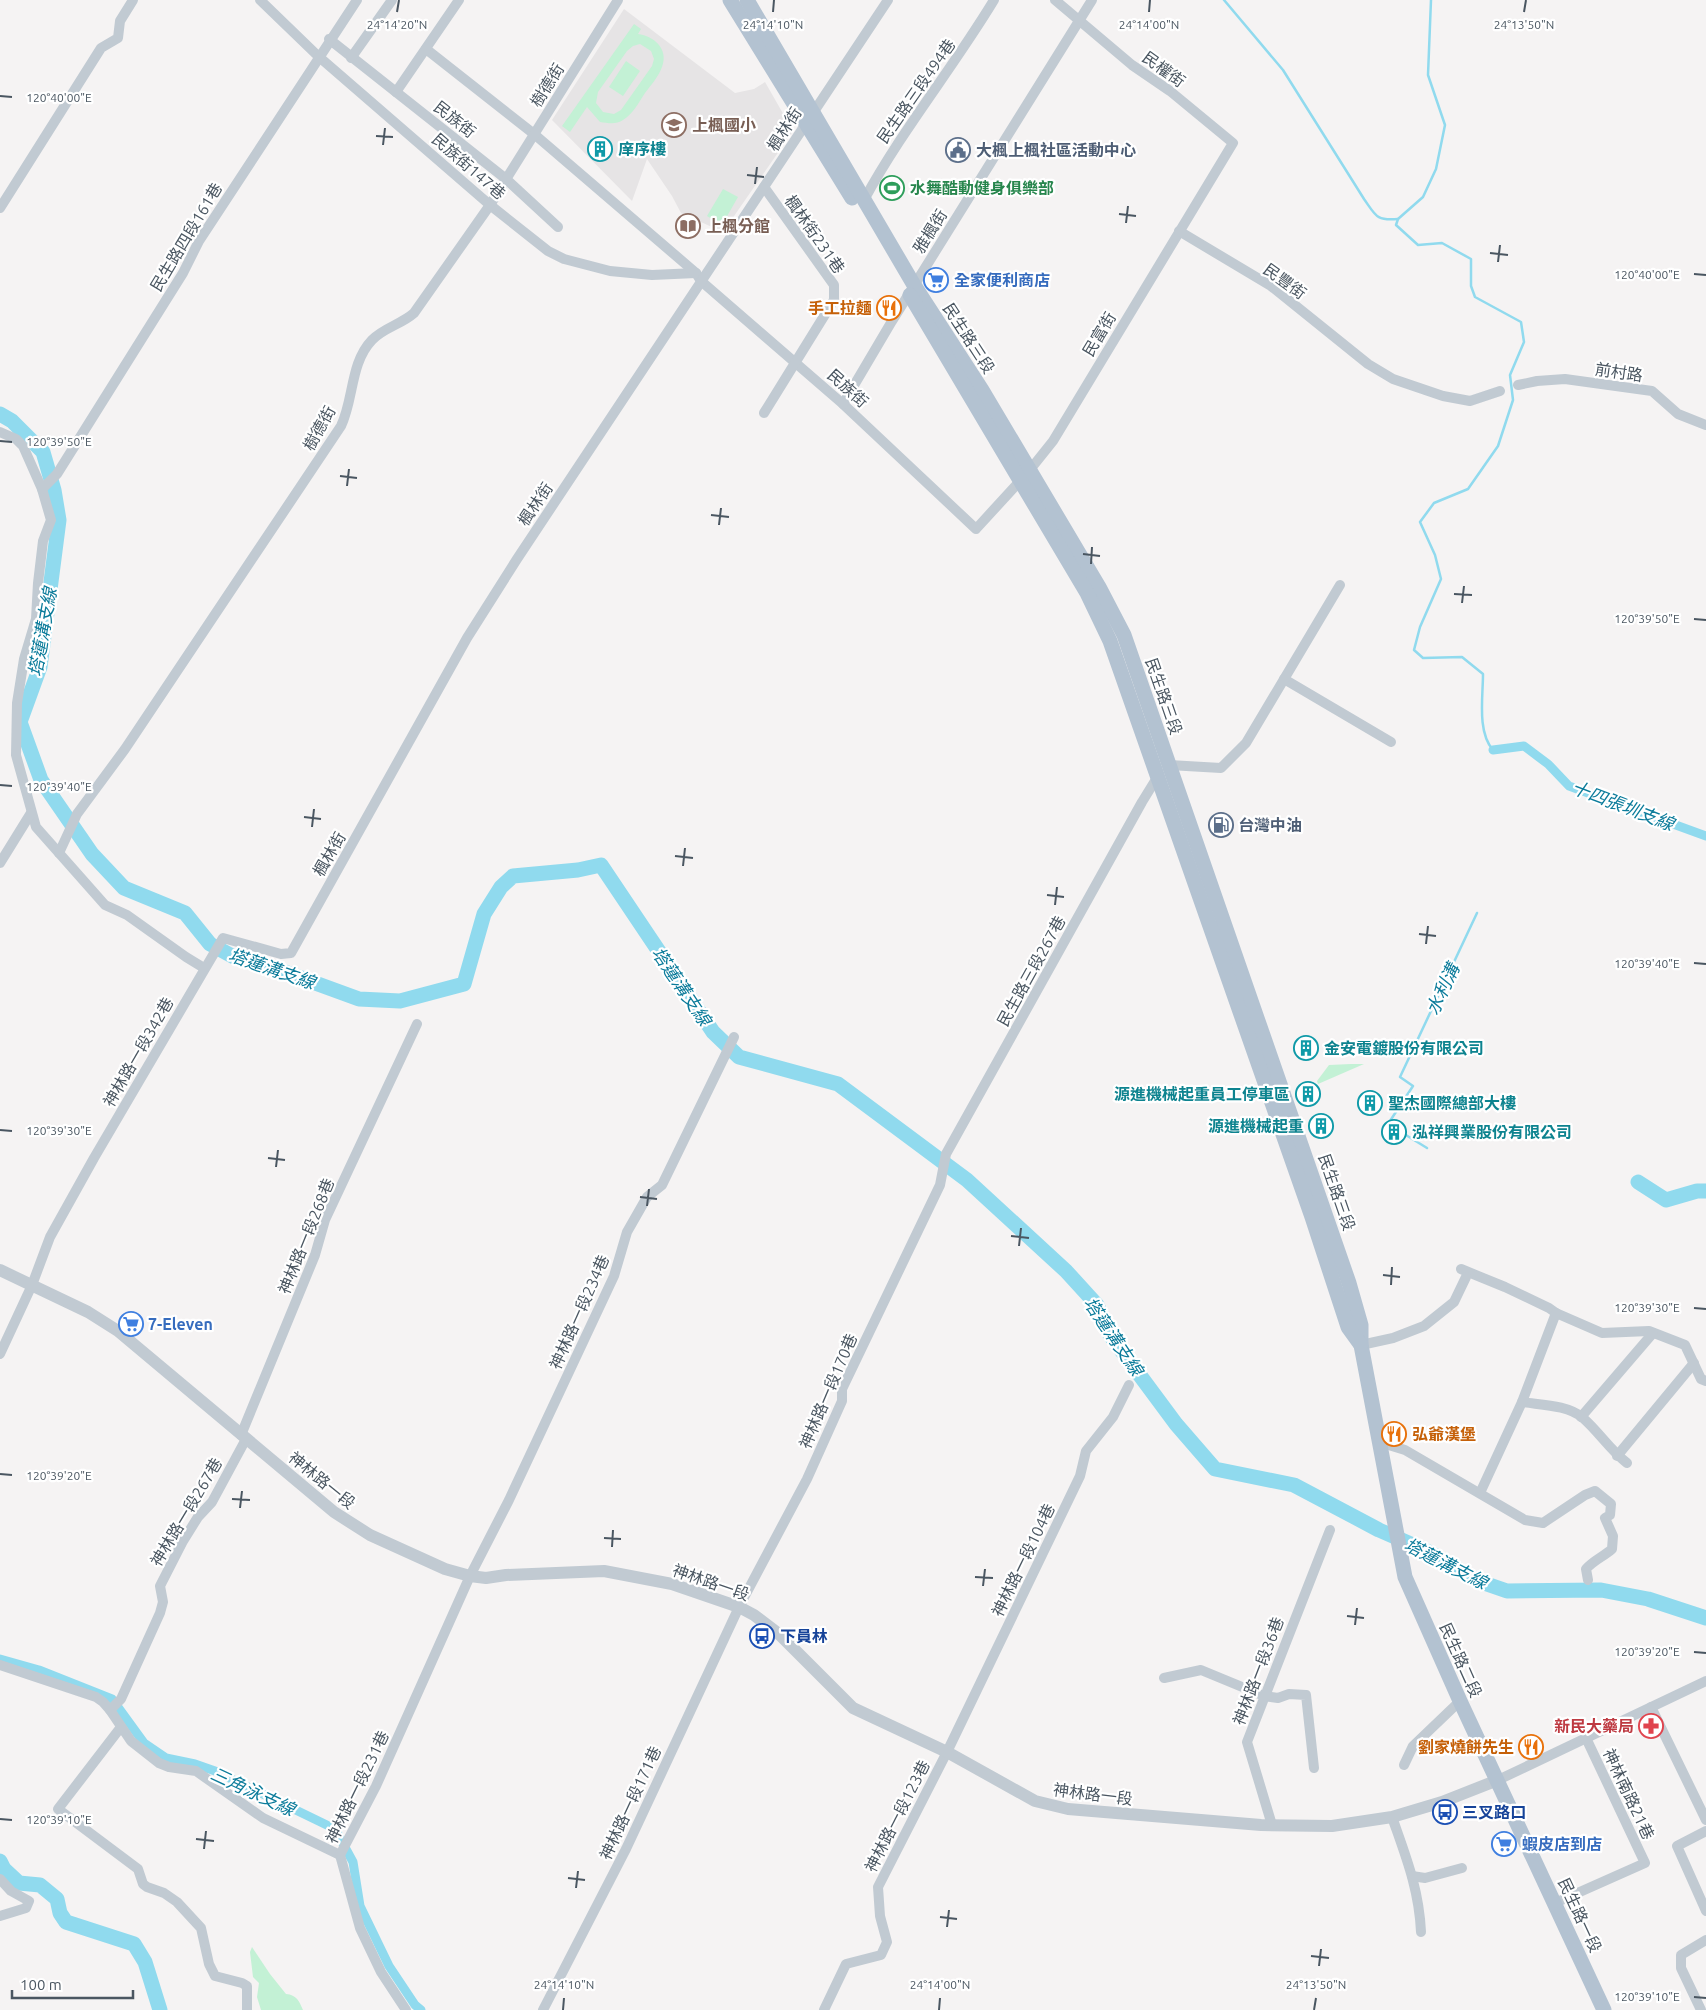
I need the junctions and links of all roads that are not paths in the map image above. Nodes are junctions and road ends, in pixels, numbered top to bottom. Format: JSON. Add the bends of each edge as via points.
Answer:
{"nodes":[{"id":1,"x":133,"y":0,"type":"edge"},
{"id":2,"x":260,"y":0,"type":"edge"},
{"id":3,"x":357,"y":0,"type":"edge"},
{"id":4,"x":392,"y":0,"type":"edge"},
{"id":5,"x":459,"y":0,"type":"edge"},
{"id":6,"x":730,"y":0,"type":"edge"},
{"id":7,"x":747,"y":0,"type":"edge"},
{"id":8,"x":888,"y":0,"type":"edge"},
{"id":9,"x":994,"y":0,"type":"edge"},
{"id":10,"x":1054,"y":0,"type":"edge"},
{"id":11,"x":1092,"y":0,"type":"edge"},
{"id":12,"x":615,"y":1,"type":"edge"},
{"id":13,"x":1079,"y":20,"type":"junction"},
{"id":14,"x":330,"y":40,"type":"junction"},
{"id":15,"x":426,"y":49,"type":"junction"},
{"id":16,"x":318,"y":56,"type":"junction"},
{"id":17,"x":351,"y":58,"type":"junction"},
{"id":18,"x":396,"y":92,"type":"junction"},
{"id":19,"x":810,"y":117,"type":"junction"},
{"id":20,"x":534,"y":134,"type":"junction"},
{"id":21,"x":1233,"y":143,"type":"joint"},
{"id":22,"x":506,"y":178,"type":"junction"},
{"id":23,"x":764,"y":187,"type":"junction"},
{"id":24,"x":864,"y":200,"type":"junction"},
{"id":25,"x":490,"y":205,"type":"junction"},
{"id":26,"x":0,"y":208,"type":"edge"},
{"id":27,"x":558,"y":228,"type":"dead end"},
{"id":28,"x":1179,"y":231,"type":"junction"},
{"id":29,"x":698,"y":277,"type":"junction"},
{"id":30,"x":911,"y":289,"type":"junction"},
{"id":31,"x":796,"y":361,"type":"junction"},
{"id":32,"x":1518,"y":385,"type":"dead end"},
{"id":33,"x":1500,"y":392,"type":"dead end"},
{"id":34,"x":843,"y":404,"type":"junction"},
{"id":35,"x":764,"y":414,"type":"dead end"},
{"id":36,"x":1706,"y":425,"type":"edge"},
{"id":37,"x":0,"y":432,"type":"edge"},
{"id":38,"x":1024,"y":476,"type":"junction"},
{"id":39,"x":42,"y":489,"type":"junction"},
{"id":40,"x":976,"y":529,"type":"joint"},
{"id":41,"x":1340,"y":585,"type":"dead end"},
{"id":42,"x":1284,"y":679,"type":"junction"},
{"id":43,"x":1391,"y":742,"type":"dead end"},
{"id":44,"x":1170,"y":765,"type":"junction"},
{"id":45,"x":1158,"y":776,"type":"junction"},
{"id":46,"x":31,"y":813,"type":"junction"},
{"id":47,"x":59,"y":853,"type":"junction"},
{"id":48,"x":0,"y":863,"type":"edge"},
{"id":49,"x":204,"y":968,"type":"junction"},
{"id":50,"x":417,"y":1024,"type":"dead end"},
{"id":51,"x":734,"y":1037,"type":"dead end"},
{"id":52,"x":940,"y":1185,"type":"joint"},
{"id":53,"x":0,"y":1270,"type":"edge"},
{"id":54,"x":32,"y":1285,"type":"junction"},
{"id":55,"x":1556,"y":1313,"type":"junction"},
{"id":56,"x":1653,"y":1333,"type":"junction"},
{"id":57,"x":1361,"y":1345,"type":"junction"},
{"id":58,"x":0,"y":1354,"type":"edge"},
{"id":59,"x":1694,"y":1363,"type":"junction"},
{"id":60,"x":1704,"y":1380,"type":"edge"},
{"id":61,"x":1129,"y":1385,"type":"dead end"},
{"id":62,"x":1522,"y":1402,"type":"junction"},
{"id":63,"x":1582,"y":1417,"type":"junction"},
{"id":64,"x":244,"y":1437,"type":"junction"},
{"id":65,"x":1379,"y":1442,"type":"junction"},
{"id":66,"x":1617,"y":1456,"type":"junction"},
{"id":67,"x":1627,"y":1464,"type":"dead end"},
{"id":68,"x":1480,"y":1493,"type":"junction"},
{"id":69,"x":1395,"y":1529,"type":"joint"},
{"id":70,"x":1330,"y":1530,"type":"dead end"},
{"id":71,"x":470,"y":1576,"type":"junction"},
{"id":72,"x":1588,"y":1580,"type":"dead end"},
{"id":73,"x":739,"y":1607,"type":"junction"},
{"id":74,"x":0,"y":1665,"type":"edge"},
{"id":75,"x":1164,"y":1678,"type":"dead end"},
{"id":76,"x":1706,"y":1681,"type":"edge"},
{"id":77,"x":1264,"y":1696,"type":"junction"},
{"id":78,"x":1460,"y":1701,"type":"junction"},
{"id":79,"x":1651,"y":1707,"type":"junction"},
{"id":80,"x":110,"y":1710,"type":"junction"},
{"id":81,"x":121,"y":1727,"type":"junction"},
{"id":82,"x":1586,"y":1738,"type":"junction"},
{"id":83,"x":947,"y":1752,"type":"junction"},
{"id":84,"x":1404,"y":1765,"type":"dead end"},
{"id":85,"x":1314,"y":1768,"type":"dead end"},
{"id":86,"x":1498,"y":1780,"type":"junction"},
{"id":87,"x":1392,"y":1817,"type":"junction"},
{"id":88,"x":1706,"y":1820,"type":"edge"},
{"id":89,"x":1272,"y":1825,"type":"junction"},
{"id":90,"x":1706,"y":1830,"type":"edge"},
{"id":91,"x":340,"y":1855,"type":"junction"},
{"id":92,"x":1462,"y":1868,"type":"dead end"},
{"id":93,"x":1412,"y":1876,"type":"junction"},
{"id":94,"x":0,"y":1879,"type":"edge"},
{"id":95,"x":1555,"y":1903,"type":"junction"},
{"id":96,"x":1706,"y":1911,"type":"edge"},
{"id":97,"x":0,"y":1916,"type":"edge"},
{"id":98,"x":1421,"y":1932,"type":"dead end"},
{"id":99,"x":1706,"y":1940,"type":"edge"},
{"id":100,"x":247,"y":2010,"type":"edge"},
{"id":101,"x":406,"y":2010,"type":"edge"},
{"id":102,"x":543,"y":2010,"type":"edge"},
{"id":103,"x":824,"y":2010,"type":"edge"},
{"id":104,"x":1604,"y":2010,"type":"edge"},
{"id":105,"x":1701,"y":2010,"type":"edge"}],
"edges":[{"from":1,"to":26,"type":"street","via":[[120,21],[118,38],[101,48]]},
{"from":2,"to":16,"type":"street","name":"民族街147巷"},
{"from":3,"to":14,"type":"street","name":"民生路四段161巷"},
{"from":4,"to":17,"type":"street"},
{"from":5,"to":15,"type":"street"},
{"from":6,"to":19,"type":"main road"},
{"from":7,"to":19,"type":"main road"},
{"from":8,"to":19,"type":"street","name":"楓林街"},
{"from":9,"to":24,"type":"street","name":"民生路三段494巷","via":[[903,135]]},
{"from":10,"to":13,"type":"street","name":"民權街"},
{"from":11,"to":13,"type":"street","name":"雅楓街"},
{"from":12,"to":20,"type":"street","name":"樹德街"},
{"from":13,"to":21,"type":"street","name":"民權街"},
{"from":13,"to":30,"type":"street","name":"雅楓街"},
{"from":14,"to":16,"type":"street","name":"民生路四段161巷"},
{"from":14,"to":17,"type":"street","name":"民族街"},
{"from":15,"to":18,"type":"street"},
{"from":15,"to":20,"type":"street","name":"民族街"},
{"from":16,"to":25,"type":"street","name":"民族街147巷"},
{"from":16,"to":39,"type":"street","name":"民生路四段161巷","via":[[199,241],[183,273],[57,474]]},
{"from":17,"to":18,"type":"street","name":"民族街"},
{"from":18,"to":22,"type":"street","name":"民族街"},
{"from":19,"to":23,"type":"street","name":"楓林街"},
{"from":19,"to":24,"type":"main road","name":"民生路三段"},
{"from":19,"to":30,"type":"main road","name":"民生路三段"},
{"from":20,"to":22,"type":"street","name":"樹德街"},
{"from":20,"to":29,"type":"street","name":"民族街"},
{"from":21,"to":28,"type":"street","name":"民富街"},
{"from":22,"to":25,"type":"street","name":"樹德街"},
{"from":22,"to":27,"type":"street","name":"民族街"},
{"from":23,"to":29,"type":"street","name":"楓林街"},
{"from":23,"to":31,"type":"street","name":"楓林街231巷","via":[[834,285],[834,300]]},
{"from":24,"to":30,"type":"main road","name":"民生路三段"},
{"from":25,"to":29,"type":"street","name":"民族街147巷","via":[[548,251],[564,258],[619,271]]},
{"from":25,"to":47,"type":"street","name":"樹德街","via":[[414,313],[372,340],[358,365],[341,426],[130,741],[77,814]]},
{"from":28,"to":33,"type":"street","name":"民豐街","via":[[1271,286],[1368,364],[1393,379],[1442,396],[1470,400]]},
{"from":28,"to":38,"type":"street","name":"民富街","via":[[1053,441]]},
{"from":29,"to":31,"type":"street","name":"民族街"},
{"from":29,"to":49,"type":"street","name":"楓林街","via":[[467,638],[291,953],[281,954],[223,938]]},
{"from":30,"to":34,"type":"street","name":"雅楓街"},
{"from":30,"to":38,"type":"main road","name":"民生路三段"},
{"from":31,"to":34,"type":"street","name":"民族街"},
{"from":31,"to":35,"type":"street"},
{"from":32,"to":36,"type":"street","name":"前村路","via":[[1565,379],[1652,391],[1678,414]]},
{"from":34,"to":40,"type":"street","name":"民族街"},
{"from":37,"to":39,"type":"street","via":[[23,446]]},
{"from":38,"to":40,"type":"street","name":"民富街"},
{"from":38,"to":44,"type":"main road","name":"民生路三段","via":[[1111,607],[1135,664]]},
{"from":38,"to":45,"type":"main road","name":"民生路三段","via":[[1097,613],[1120,665]]},
{"from":39,"to":46,"type":"street","via":[[51,520],[43,541],[36,619],[16,702],[16,755]]},
{"from":41,"to":42,"type":"street"},
{"from":42,"to":43,"type":"street"},
{"from":42,"to":44,"type":"street","via":[[1246,743],[1221,768]]},
{"from":44,"to":57,"type":"main road","name":"民生路三段","via":[[1344,1267],[1361,1325]]},
{"from":45,"to":52,"type":"street","name":"民生路三段267巷","via":[[946,1154]]},
{"from":45,"to":57,"type":"main road","name":"民生路三段","via":[[1348,1327]]},
{"from":46,"to":47,"type":"street","via":[[36,827]]},
{"from":46,"to":48,"type":"street"},
{"from":47,"to":49,"type":"street","via":[[105,905],[126,915]]},
{"from":49,"to":54,"type":"street","name":"神林路一段342巷","via":[[50,1237]]},
{"from":50,"to":64,"type":"street","name":"神林路一段268巷","via":[[325,1220],[315,1255]]},
{"from":51,"to":71,"type":"street","name":"神林路一段234巷","via":[[662,1185],[647,1196],[627,1232],[614,1276],[510,1500]]},
{"from":52,"to":73,"type":"street","name":"神林路一段170巷","via":[[842,1389],[842,1401],[807,1479]]},
{"from":53,"to":54,"type":"street","name":"神林路一段"},
{"from":54,"to":58,"type":"street","name":"神林路一段342巷"},
{"from":54,"to":64,"type":"street","name":"神林路一段","via":[[88,1312],[118,1331]]},
{"from":55,"to":56,"type":"street","via":[[1602,1333]]},
{"from":55,"to":57,"type":"street","via":[[1505,1287],[1464,1273],[1454,1302],[1424,1326],[1393,1338]]},
{"from":55,"to":62,"type":"street"},
{"from":56,"to":59,"type":"street","via":[[1685,1345]]},
{"from":56,"to":63,"type":"street"},
{"from":57,"to":65,"type":"main road","name":"民生路三段"},
{"from":59,"to":60,"type":"street"},
{"from":59,"to":66,"type":"street"},
{"from":61,"to":83,"type":"street","name":"神林路一段104巷","via":[[1113,1417],[1086,1451],[1080,1476]]},
{"from":62,"to":63,"type":"street","via":[[1565,1409]]},
{"from":62,"to":68,"type":"street"},
{"from":63,"to":66,"type":"street"},
{"from":64,"to":71,"type":"street","name":"神林路一段","via":[[334,1512],[370,1535],[446,1569]]},
{"from":64,"to":80,"type":"street","name":"神林路一段267巷","via":[[212,1502],[183,1541],[160,1586],[163,1602],[160,1613],[121,1699]]},
{"from":65,"to":68,"type":"street","via":[[1405,1450]]},
{"from":65,"to":69,"type":"main road","name":"民生路三段"},
{"from":66,"to":67,"type":"street"},
{"from":68,"to":72,"type":"street","via":[[1525,1520],[1543,1523],[1595,1491],[1611,1504],[1610,1515],[1605,1518],[1613,1536],[1612,1549],[1586,1569]]},
{"from":69,"to":78,"type":"main road","name":"民生路二段","via":[[1405,1577]]},
{"from":70,"to":77,"type":"street","name":"神林路一段36巷"},
{"from":71,"to":73,"type":"street","name":"神林路一段","via":[[486,1578],[604,1571],[672,1584]]},
{"from":71,"to":91,"type":"street","name":"神林路一段231巷","via":[[376,1786]]},
{"from":73,"to":83,"type":"street","name":"神林路一段","via":[[778,1634],[853,1708]]},
{"from":73,"to":102,"type":"street","name":"神林路一段171巷","via":[[626,1849]]},
{"from":74,"to":80,"type":"street","via":[[96,1697]]},
{"from":75,"to":77,"type":"street","via":[[1201,1670]]},
{"from":76,"to":79,"type":"street"},
{"from":77,"to":85,"type":"street","via":[[1306,1695]]},
{"from":77,"to":89,"type":"street","name":"神林路一段36巷","via":[[1247,1742]]},
{"from":78,"to":84,"type":"street","via":[[1412,1746]]},
{"from":78,"to":86,"type":"main road","name":"民生路二段"},
{"from":79,"to":82,"type":"street"},
{"from":79,"to":88,"type":"street"},
{"from":80,"to":81,"type":"street"},
{"from":81,"to":91,"type":"street","via":[[131,1741],[159,1763],[196,1771],[263,1818]]},
{"from":81,"to":100,"type":"street","via":[[58,1809],[138,1869],[146,1887],[177,1902],[201,1928],[215,1976],[247,1986]]},
{"from":82,"to":86,"type":"street"},
{"from":82,"to":95,"type":"street","name":"神林南路21巷","via":[[1645,1863]]},
{"from":83,"to":89,"type":"street","name":"神林路一段","via":[[1048,1806]]},
{"from":83,"to":103,"type":"street","name":"神林路一段123巷","via":[[878,1887],[880,1916],[887,1942],[880,1955],[846,1964]]},
{"from":86,"to":87,"type":"street","name":"神林路一段"},
{"from":86,"to":95,"type":"main road","name":"民生路一段"},
{"from":87,"to":89,"type":"street","name":"神林路一段","via":[[1332,1826]]},
{"from":87,"to":93,"type":"street"},
{"from":90,"to":96,"type":"street","via":[[1677,1846]]},
{"from":91,"to":101,"type":"street","name":"神林路一段231巷","via":[[360,1928],[381,1972]]},
{"from":92,"to":93,"type":"street","via":[[1425,1878]]},
{"from":93,"to":98,"type":"street","via":[[1420,1906]]},
{"from":94,"to":97,"type":"street","via":[[29,1901],[26,1908]]},
{"from":95,"to":104,"type":"main road","name":"民生路一段"},
{"from":99,"to":105,"type":"street","via":[[1681,1955],[1681,1968]]}]}
